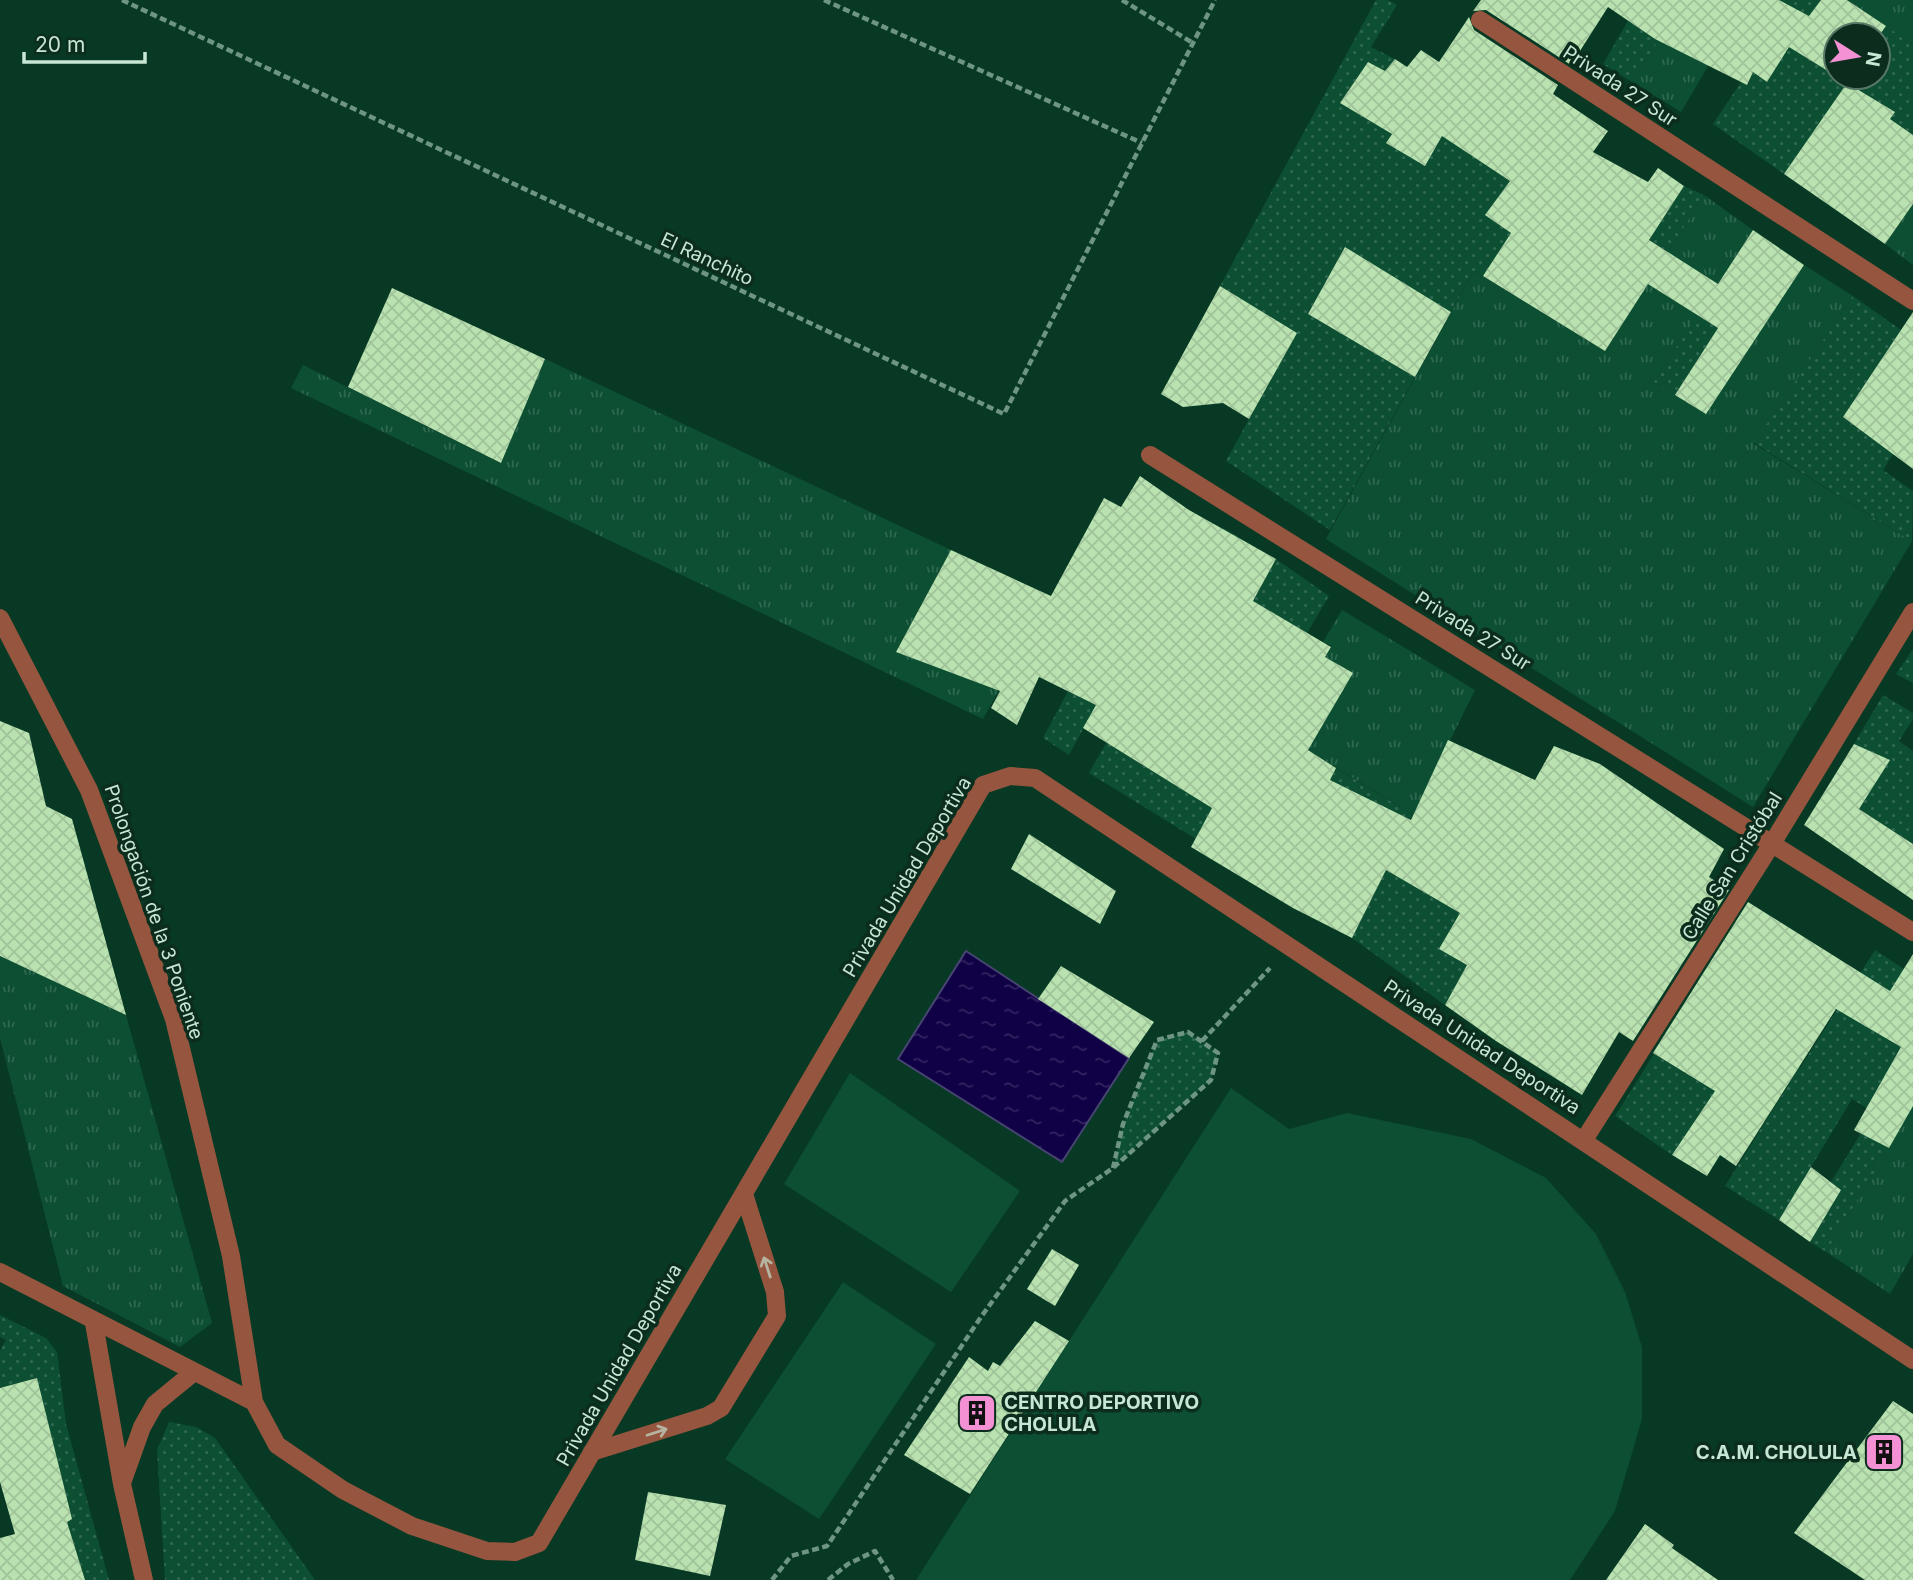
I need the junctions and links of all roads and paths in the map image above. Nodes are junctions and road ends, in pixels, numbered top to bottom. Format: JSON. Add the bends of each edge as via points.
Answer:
{"nodes":[{"id":1,"x":122,"y":0,"type":"edge"},
{"id":2,"x":824,"y":0,"type":"edge"},
{"id":3,"x":1122,"y":0,"type":"edge"},
{"id":4,"x":1215,"y":0,"type":"edge"},
{"id":5,"x":1480,"y":20,"type":"dead end"},
{"id":6,"x":1193,"y":43,"type":"junction"},
{"id":7,"x":1142,"y":143,"type":"junction"},
{"id":8,"x":1913,"y":301,"type":"edge"},
{"id":9,"x":1150,"y":455,"type":"dead end"},
{"id":10,"x":1913,"y":612,"type":"edge"},
{"id":11,"x":0,"y":618,"type":"edge"},
{"id":12,"x":1773,"y":842,"type":"junction"},
{"id":13,"x":1913,"y":932,"type":"edge"},
{"id":14,"x":1291,"y":946,"type":"junction"},
{"id":15,"x":1202,"y":1041,"type":"junction"},
{"id":16,"x":1584,"y":1140,"type":"junction"},
{"id":17,"x":1113,"y":1168,"type":"junction"},
{"id":18,"x":744,"y":1194,"type":"junction"},
{"id":19,"x":0,"y":1272,"type":"edge"},
{"id":20,"x":94,"y":1323,"type":"junction"},
{"id":21,"x":1913,"y":1360,"type":"edge"},
{"id":22,"x":194,"y":1372,"type":"junction"},
{"id":23,"x":254,"y":1402,"type":"junction"},
{"id":24,"x":592,"y":1452,"type":"junction"},
{"id":25,"x":122,"y":1484,"type":"junction"},
{"id":26,"x":144,"y":1580,"type":"edge"},
{"id":27,"x":772,"y":1580,"type":"edge"},
{"id":28,"x":828,"y":1580,"type":"edge"},
{"id":29,"x":893,"y":1580,"type":"edge"}],
"edges":[{"from":1,"to":7,"type":"path","name":"El Ranchito","via":[[1004,414]]},
{"from":2,"to":7,"type":"path"},
{"from":3,"to":6,"type":"path"},
{"from":4,"to":6,"type":"path","name":"El Ranchito"},
{"from":5,"to":8,"type":"street","name":"Privada 27 Sur"},
{"from":6,"to":7,"type":"path","name":"El Ranchito"},
{"from":9,"to":12,"type":"street","name":"Privada 27 Sur"},
{"from":10,"to":12,"type":"street","name":"Calle San Cristóbal"},
{"from":11,"to":23,"type":"street","name":"Prolongación de la 3 Poniente","via":[[89,790],[174,1019],[231,1256]]},
{"from":12,"to":13,"type":"street","name":"Privada 27 Sur"},
{"from":12,"to":16,"type":"street","name":"Calle San Cristóbal"},
{"from":14,"to":15,"type":"path"},
{"from":14,"to":16,"type":"street","name":"Privada Unidad Deportiva"},
{"from":14,"to":18,"type":"street","name":"Privada Unidad Deportiva","via":[[1035,778],[1010,776],[983,785]]},
{"from":15,"to":17,"type":"path","via":[[1218,1053],[1211,1080]]},
{"from":15,"to":17,"type":"path","via":[[1188,1032],[1157,1040],[1122,1124]]},
{"from":16,"to":21,"type":"street","name":"Privada Unidad Deportiva"},
{"from":17,"to":27,"type":"path","via":[[1065,1202],[981,1317],[827,1546],[790,1556]]},
{"from":18,"to":24,"type":"street","name":"Privada Unidad Deportiva"},
{"from":24,"to":18,"type":"street","one_way":true,"via":[[721,1408],[778,1316],[775,1292]]},
{"from":19,"to":20,"type":"street"},
{"from":20,"to":22,"type":"street"},
{"from":20,"to":25,"type":"street"},
{"from":22,"to":23,"type":"street"},
{"from":22,"to":25,"type":"street","via":[[155,1404]]},
{"from":23,"to":24,"type":"street","name":"Privada Unidad Deportiva","via":[[277,1445],[343,1490],[412,1526],[487,1551],[515,1552],[539,1543]]},
{"from":25,"to":26,"type":"street"},
{"from":28,"to":29,"type":"path","via":[[875,1551]]}]}
